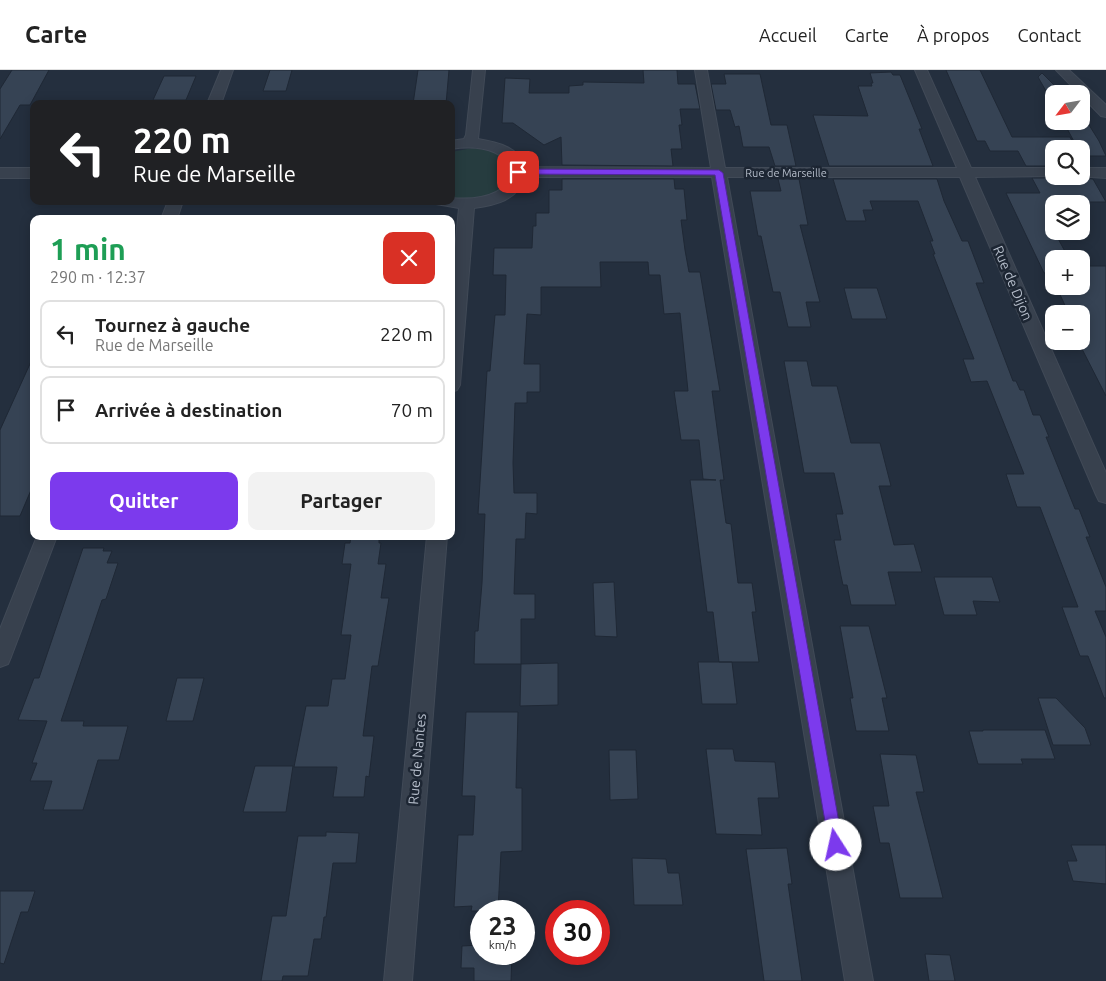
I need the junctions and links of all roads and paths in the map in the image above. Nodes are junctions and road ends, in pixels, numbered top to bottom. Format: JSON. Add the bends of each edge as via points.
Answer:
{"nodes":[{"id":1,"x":227,"y":70,"type":"edge"},
{"id":2,"x":479,"y":70,"type":"edge"},
{"id":3,"x":700,"y":70,"type":"edge"},
{"id":4,"x":921,"y":70,"type":"edge"},
{"id":5,"x":1062,"y":70,"type":"edge"},
{"id":6,"x":1077,"y":85,"type":"edge"},
{"id":7,"x":1106,"y":91,"type":"edge"},
{"id":8,"x":1090,"y":93,"type":"edge"},
{"id":9,"x":1090,"y":98,"type":"edge"},
{"id":10,"x":216,"y":100,"type":"edge"},
{"id":11,"x":1106,"y":113,"type":"edge"},
{"id":12,"x":470,"y":143,"type":"junction"},
{"id":13,"x":455,"y":145,"type":"edge"},
{"id":14,"x":518,"y":172,"type":"junction"},
{"id":15,"x":965,"y":172,"type":"junction"},
{"id":16,"x":0,"y":173,"type":"edge"},
{"id":17,"x":30,"y":173,"type":"edge"},
{"id":18,"x":719,"y":173,"type":"junction"},
{"id":19,"x":1045,"y":173,"type":"edge"},
{"id":20,"x":1090,"y":173,"type":"edge"},
{"id":21,"x":1106,"y":173,"type":"edge"},
{"id":22,"x":455,"y":203,"type":"edge"},
{"id":23,"x":467,"y":205,"type":"junction"},
{"id":24,"x":455,"y":341,"type":"edge"},
{"id":25,"x":1106,"y":496,"type":"edge"},
{"id":26,"x":44,"y":540,"type":"edge"},
{"id":27,"x":437,"y":540,"type":"edge"},
{"id":28,"x":0,"y":657,"type":"edge"},
{"id":29,"x":398,"y":981,"type":"edge"},
{"id":30,"x":859,"y":981,"type":"edge"}],
"edges":[{"from":1,"to":10,"type":"street"},
{"from":2,"to":12,"type":"street"},
{"from":3,"to":18,"type":"street"},
{"from":4,"to":15,"type":"street","name":"Rue de Dijon"},
{"from":5,"to":6,"type":"street"},
{"from":7,"to":8,"type":"street"},
{"from":9,"to":11,"type":"street"},
{"from":12,"to":13,"type":"street"},
{"from":12,"to":14,"type":"street","via":[[485,144],[508,154]]},
{"from":14,"to":18,"type":"street","name":"Rue de Marseille"},
{"from":14,"to":23,"type":"street","via":[[509,191],[498,198]]},
{"from":15,"to":18,"type":"street","name":"Rue de Marseille"},
{"from":15,"to":19,"type":"street","name":"Rue de Marseille"},
{"from":15,"to":25,"type":"street","name":"Rue de Dijon"},
{"from":16,"to":17,"type":"street"},
{"from":18,"to":30,"type":"street"},
{"from":20,"to":21,"type":"street"},
{"from":22,"to":23,"type":"street"},
{"from":23,"to":24,"type":"street"},
{"from":26,"to":28,"type":"street"},
{"from":27,"to":29,"type":"street","name":"Rue de Nantes"}]}
